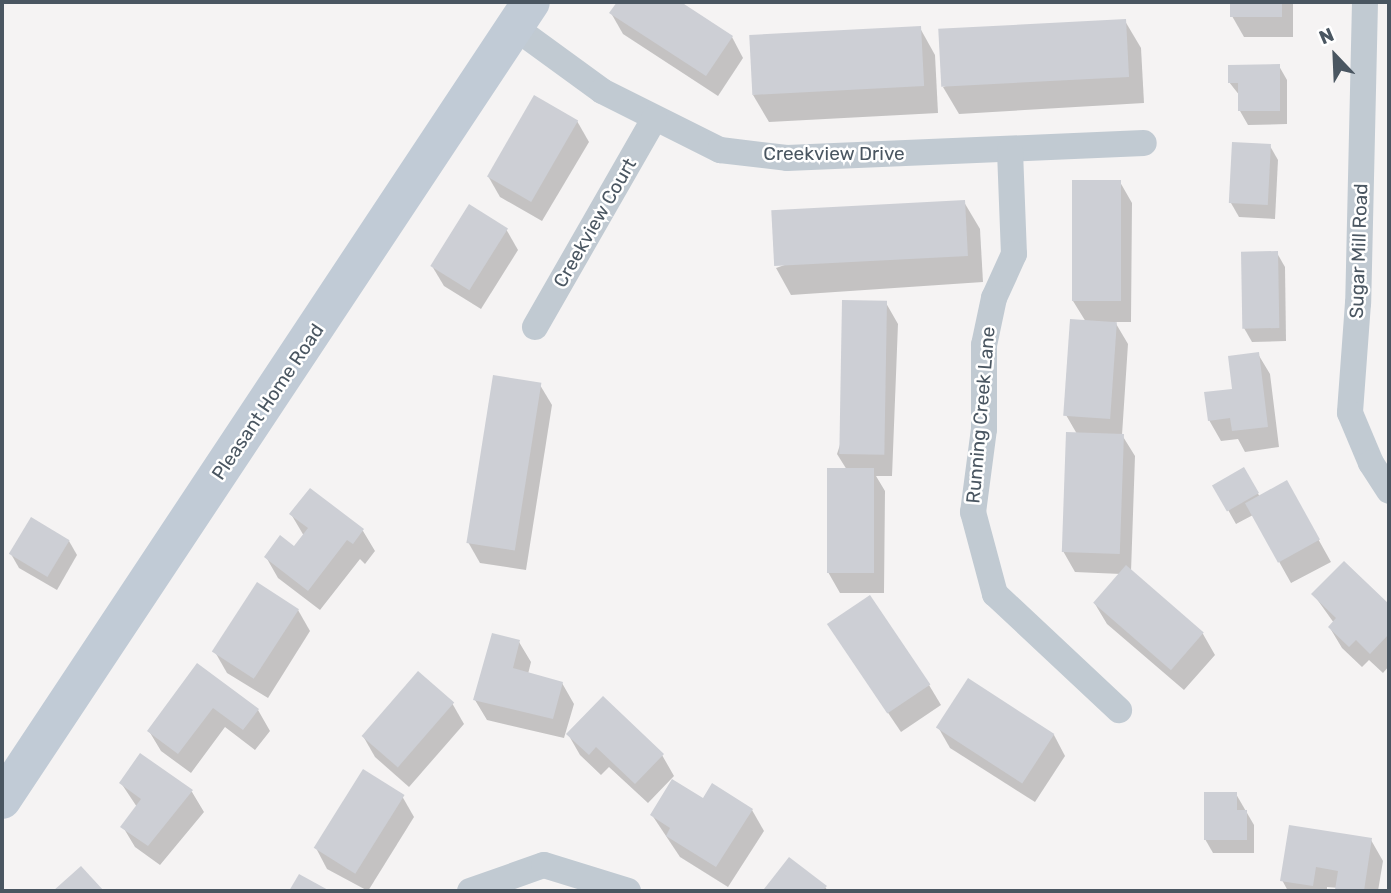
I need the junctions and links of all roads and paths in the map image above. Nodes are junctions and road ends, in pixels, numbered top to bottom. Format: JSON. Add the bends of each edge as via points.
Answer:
{"nodes":[{"id":1,"x":1365,"y":2,"type":"edge"},
{"id":2,"x":524,"y":15,"type":"edge"},
{"id":3,"x":654,"y":119,"type":"junction"},
{"id":4,"x":1144,"y":143,"type":"dead end"},
{"id":5,"x":1010,"y":151,"type":"junction"},
{"id":6,"x":535,"y":327,"type":"dead end"},
{"id":7,"x":1389,"y":491,"type":"edge"},
{"id":8,"x":1119,"y":710,"type":"dead end"},
{"id":9,"x":2,"y":800,"type":"edge"},
{"id":10,"x":470,"y":891,"type":"edge"},
{"id":11,"x":628,"y":891,"type":"edge"}],
"edges":[{"from":1,"to":7,"type":"street","name":"Sugar Mill Road","via":[[1359,303],[1350,413],[1371,463]]},
{"from":2,"to":3,"type":"street","name":"Creekview Drive","via":[[602,91]]},
{"from":2,"to":9,"type":"main road","name":"Pleasant Home Road"},
{"from":3,"to":5,"type":"street","name":"Creekview Drive","via":[[720,150],[787,158]]},
{"from":3,"to":6,"type":"street","name":"Creekview Court"},
{"from":4,"to":5,"type":"street","name":"Creekview Drive"},
{"from":5,"to":8,"type":"street","name":"Running Creek Lane","via":[[1014,254],[993,298],[984,345],[984,429],[973,512],[995,594]]},
{"from":10,"to":11,"type":"street","via":[[544,865]]}]}
